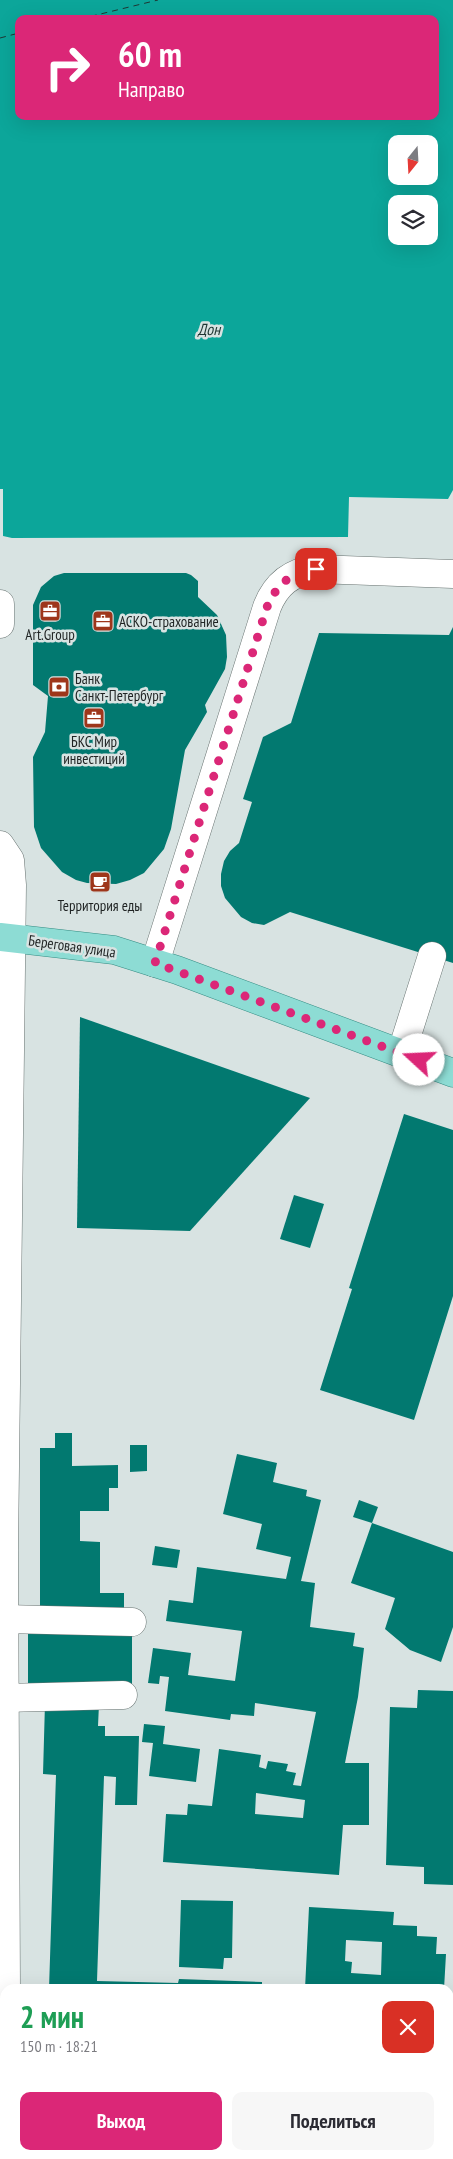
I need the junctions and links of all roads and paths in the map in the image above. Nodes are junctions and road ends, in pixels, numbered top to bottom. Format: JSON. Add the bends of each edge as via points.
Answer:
{"nodes":[{"id":1,"x":453,"y":574,"type":"edge"},
{"id":2,"x":0,"y":604,"type":"edge"},
{"id":3,"x":0,"y":624,"type":"edge"},
{"id":4,"x":0,"y":845,"type":"edge"},
{"id":5,"x":6,"y":937,"type":"edge"},
{"id":6,"x":432,"y":956,"type":"dead end"},
{"id":7,"x":155,"y":963,"type":"junction"},
{"id":8,"x":402,"y":1054,"type":"junction"},
{"id":9,"x":453,"y":1073,"type":"edge"},
{"id":10,"x":2,"y":1550,"type":"edge"},
{"id":11,"x":4,"y":1619,"type":"junction"},
{"id":12,"x":132,"y":1622,"type":"dead end"},
{"id":13,"x":123,"y":1695,"type":"dead end"},
{"id":14,"x":4,"y":1698,"type":"junction"},
{"id":15,"x":6,"y":1984,"type":"edge"}],
"edges":[{"from":1,"to":7,"type":"street","via":[[316,569],[294,574],[277,588],[267,607]]},
{"from":2,"to":3,"type":"street"},
{"from":4,"to":5,"type":"street","via":[[10,860]]},
{"from":5,"to":7,"type":"main road","name":"Береговая улица","via":[[114,950]]},
{"from":5,"to":10,"type":"street","via":[[9,975]]},
{"from":6,"to":8,"type":"street"},
{"from":7,"to":8,"type":"main road","name":"Береговая улица"},
{"from":8,"to":9,"type":"main road","name":"Береговая улица"},
{"from":10,"to":11,"type":"street"},
{"from":11,"to":12,"type":"street"},
{"from":11,"to":14,"type":"street"},
{"from":13,"to":14,"type":"street"},
{"from":14,"to":15,"type":"street"}]}
